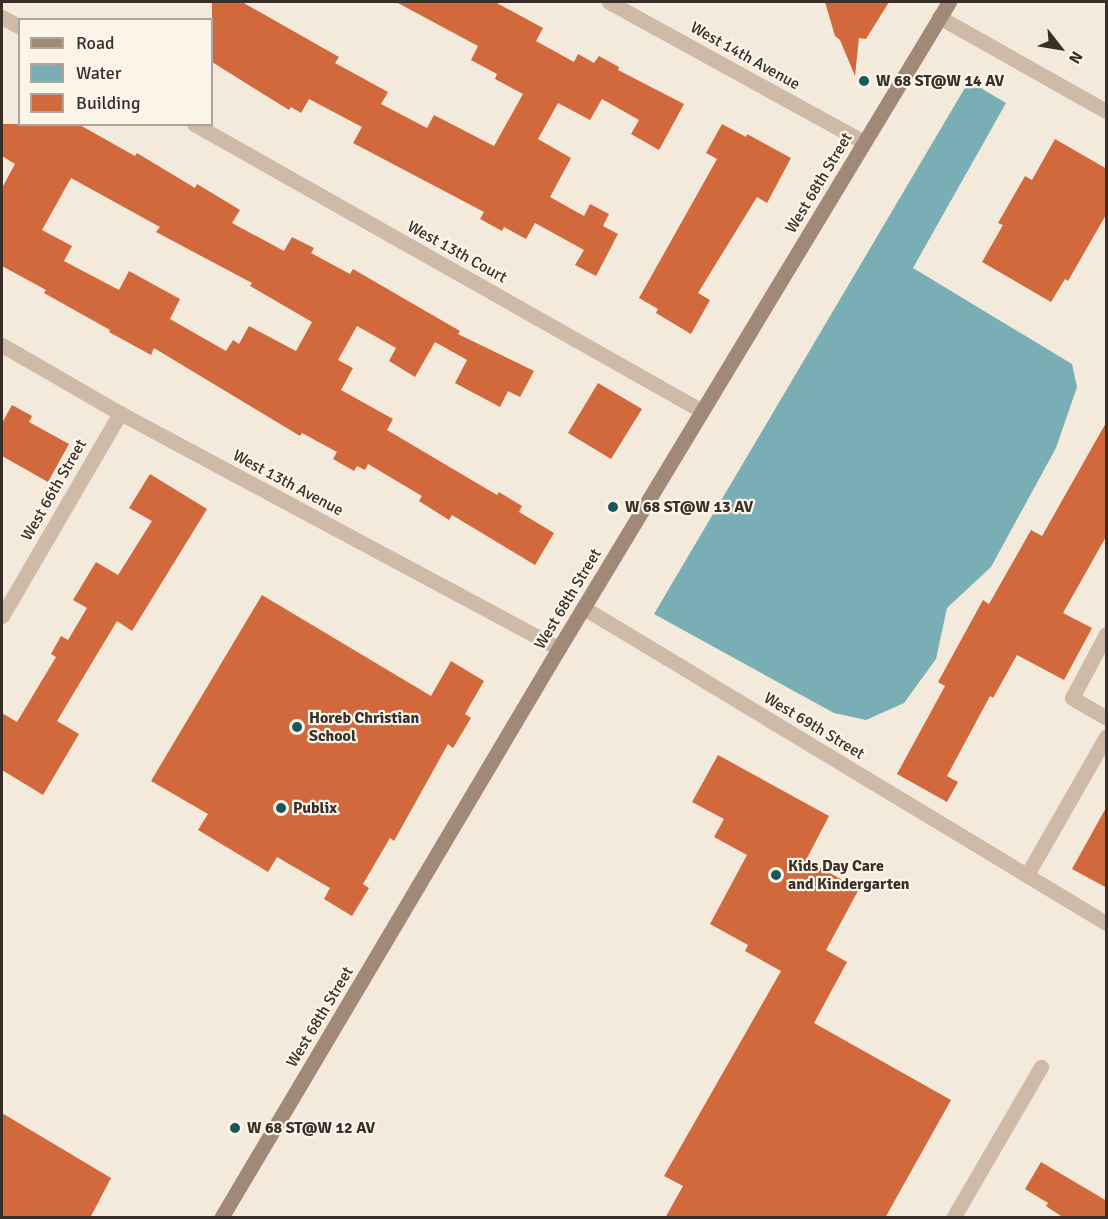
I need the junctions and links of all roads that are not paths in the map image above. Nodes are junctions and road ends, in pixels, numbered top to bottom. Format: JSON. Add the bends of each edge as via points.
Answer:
{"nodes":[{"id":1,"x":609,"y":2,"type":"edge"},
{"id":2,"x":949,"y":2,"type":"edge"},
{"id":3,"x":2,"y":16,"type":"edge"},
{"id":4,"x":939,"y":17,"type":"junction"},
{"id":5,"x":18,"y":26,"type":"edge"},
{"id":6,"x":1107,"y":111,"type":"edge"},
{"id":7,"x":198,"y":126,"type":"edge"},
{"id":8,"x":864,"y":142,"type":"junction"},
{"id":9,"x":2,"y":345,"type":"edge"},
{"id":10,"x":702,"y":411,"type":"junction"},
{"id":11,"x":120,"y":413,"type":"junction"},
{"id":12,"x":584,"y":608,"type":"junction"},
{"id":13,"x":2,"y":616,"type":"edge"},
{"id":14,"x":1107,"y":634,"type":"edge"},
{"id":15,"x":559,"y":648,"type":"junction"},
{"id":16,"x":1107,"y":718,"type":"edge"},
{"id":17,"x":1107,"y":736,"type":"edge"},
{"id":18,"x":1028,"y":873,"type":"junction"},
{"id":19,"x":1107,"y":923,"type":"edge"},
{"id":20,"x":1041,"y":1067,"type":"dead end"},
{"id":21,"x":221,"y":1218,"type":"edge"},
{"id":22,"x":952,"y":1218,"type":"edge"}],
"edges":[{"from":1,"to":8,"type":"street","name":"West 14th Avenue"},
{"from":2,"to":4,"type":"main road","name":"West 68th Street"},
{"from":3,"to":5,"type":"street"},
{"from":4,"to":6,"type":"street"},
{"from":4,"to":8,"type":"main road","name":"West 68th Street"},
{"from":7,"to":10,"type":"street","name":"West 13th Court"},
{"from":8,"to":10,"type":"main road","name":"West 68th Street"},
{"from":9,"to":11,"type":"street","name":"West 13th Avenue"},
{"from":10,"to":12,"type":"main road","name":"West 68th Street"},
{"from":11,"to":13,"type":"street","name":"West 66th Street"},
{"from":11,"to":15,"type":"street","name":"West 13th Avenue"},
{"from":12,"to":15,"type":"main road","name":"West 68th Street"},
{"from":12,"to":18,"type":"street","name":"West 69th Street"},
{"from":14,"to":16,"type":"street","via":[[1072,698]]},
{"from":15,"to":21,"type":"main road","name":"West 68th Street"},
{"from":17,"to":18,"type":"street"},
{"from":18,"to":19,"type":"street","name":"West 69th Street"},
{"from":20,"to":22,"type":"street"}]}
